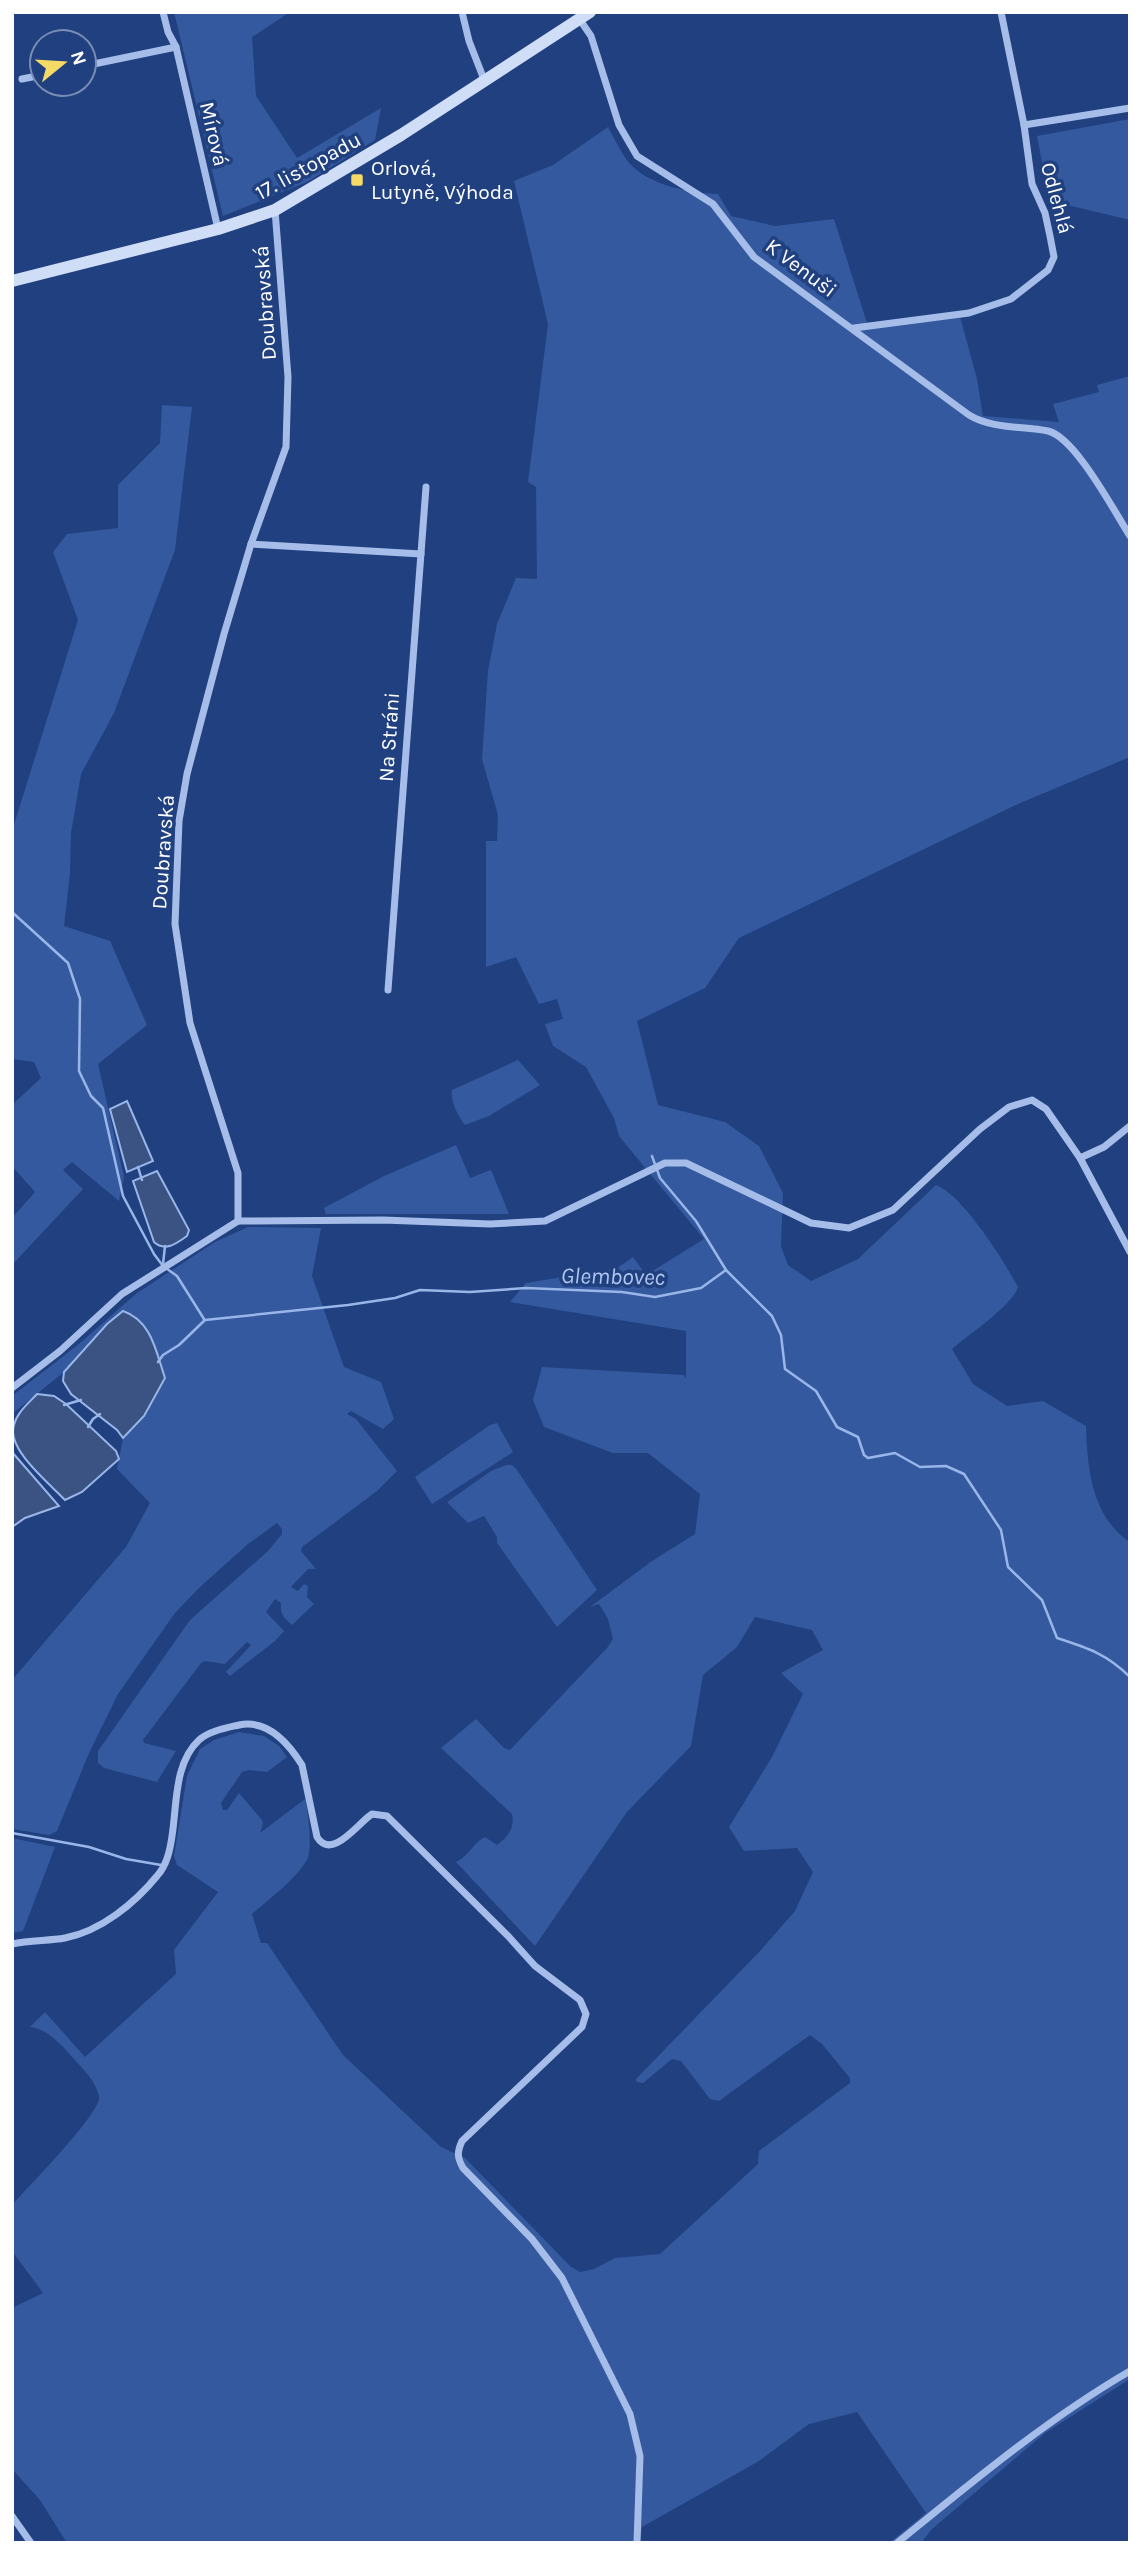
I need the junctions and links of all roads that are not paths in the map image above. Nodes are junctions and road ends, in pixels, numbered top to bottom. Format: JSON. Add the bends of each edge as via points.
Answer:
{"nodes":[{"id":1,"x":163,"y":12,"type":"edge"},
{"id":2,"x":462,"y":12,"type":"edge"},
{"id":3,"x":1001,"y":12,"type":"edge"},
{"id":4,"x":585,"y":16,"type":"edge"},
{"id":5,"x":176,"y":47,"type":"junction"},
{"id":6,"x":98,"y":63,"type":"edge"},
{"id":7,"x":28,"y":78,"type":"edge"},
{"id":8,"x":22,"y":79,"type":"dead end"},
{"id":9,"x":485,"y":82,"type":"junction"},
{"id":10,"x":1130,"y":108,"type":"edge"},
{"id":11,"x":1024,"y":125,"type":"junction"},
{"id":12,"x":275,"y":210,"type":"junction"},
{"id":13,"x":218,"y":229,"type":"junction"},
{"id":14,"x":12,"y":281,"type":"edge"},
{"id":15,"x":853,"y":328,"type":"junction"},
{"id":16,"x":426,"y":487,"type":"dead end"},
{"id":17,"x":1130,"y":536,"type":"edge"},
{"id":18,"x":251,"y":544,"type":"junction"},
{"id":19,"x":421,"y":554,"type":"junction"},
{"id":20,"x":388,"y":990,"type":"dead end"},
{"id":21,"x":1130,"y":1126,"type":"edge"},
{"id":22,"x":1080,"y":1158,"type":"junction"},
{"id":23,"x":238,"y":1221,"type":"junction"},
{"id":24,"x":1130,"y":1252,"type":"edge"},
{"id":25,"x":12,"y":1388,"type":"edge"},
{"id":26,"x":12,"y":1944,"type":"edge"},
{"id":27,"x":1130,"y":2371,"type":"edge"},
{"id":28,"x":12,"y":2516,"type":"edge"},
{"id":29,"x":31,"y":2543,"type":"edge"},
{"id":30,"x":637,"y":2543,"type":"edge"},
{"id":31,"x":897,"y":2543,"type":"edge"}],
"edges":[{"from":1,"to":5,"type":"street","name":"Mírová"},
{"from":2,"to":9,"type":"street"},
{"from":3,"to":11,"type":"street","name":"Odlehlá"},
{"from":4,"to":9,"type":"main road","name":"17. listopadu"},
{"from":4,"to":15,"type":"street","name":"K Venuši","via":[[619,125],[637,156],[713,204],[754,257]]},
{"from":5,"to":6,"type":"street"},
{"from":5,"to":13,"type":"street","name":"Mírová"},
{"from":7,"to":8,"type":"street"},
{"from":9,"to":12,"type":"main road","name":"17. listopadu"},
{"from":10,"to":11,"type":"street"},
{"from":11,"to":15,"type":"street","name":"Odlehlá","via":[[1032,184],[1045,213],[1054,257],[1048,270],[1011,299],[969,313]]},
{"from":12,"to":13,"type":"main road","name":"17. listopadu"},
{"from":12,"to":18,"type":"street","name":"Doubravská","via":[[288,377],[286,447]]},
{"from":13,"to":14,"type":"main road","name":"17. listopadu"},
{"from":15,"to":17,"type":"street","name":"K Venuši","via":[[981,422],[1051,432],[1068,442]]},
{"from":16,"to":19,"type":"street","name":"Na Stráni"},
{"from":18,"to":19,"type":"street"},
{"from":18,"to":23,"type":"street","name":"Doubravská","via":[[187,774],[179,821],[175,924],[190,1023],[238,1173]]},
{"from":19,"to":20,"type":"street","name":"Na Stráni"},
{"from":21,"to":22,"type":"street","via":[[1104,1147]]},
{"from":22,"to":23,"type":"street","via":[[1046,1109],[1032,1100],[1009,1107],[979,1129],[893,1210],[849,1228],[811,1223],[686,1163],[665,1163],[545,1221]]},
{"from":22,"to":24,"type":"street"},
{"from":23,"to":25,"type":"street","via":[[122,1294]]},
{"from":26,"to":30,"type":"street","via":[[88,1931],[141,1893],[167,1860],[187,1754],[200,1738],[243,1724],[280,1737],[297,1756],[321,1843],[337,1844],[372,1814],[387,1816],[535,1966],[580,2000],[586,2014],[582,2027],[462,2141],[457,2152],[463,2168],[548,2257],[562,2278],[630,2414],[640,2456]]},
{"from":27,"to":31,"type":"street","via":[[1048,2422]]},
{"from":28,"to":29,"type":"street"}]}
